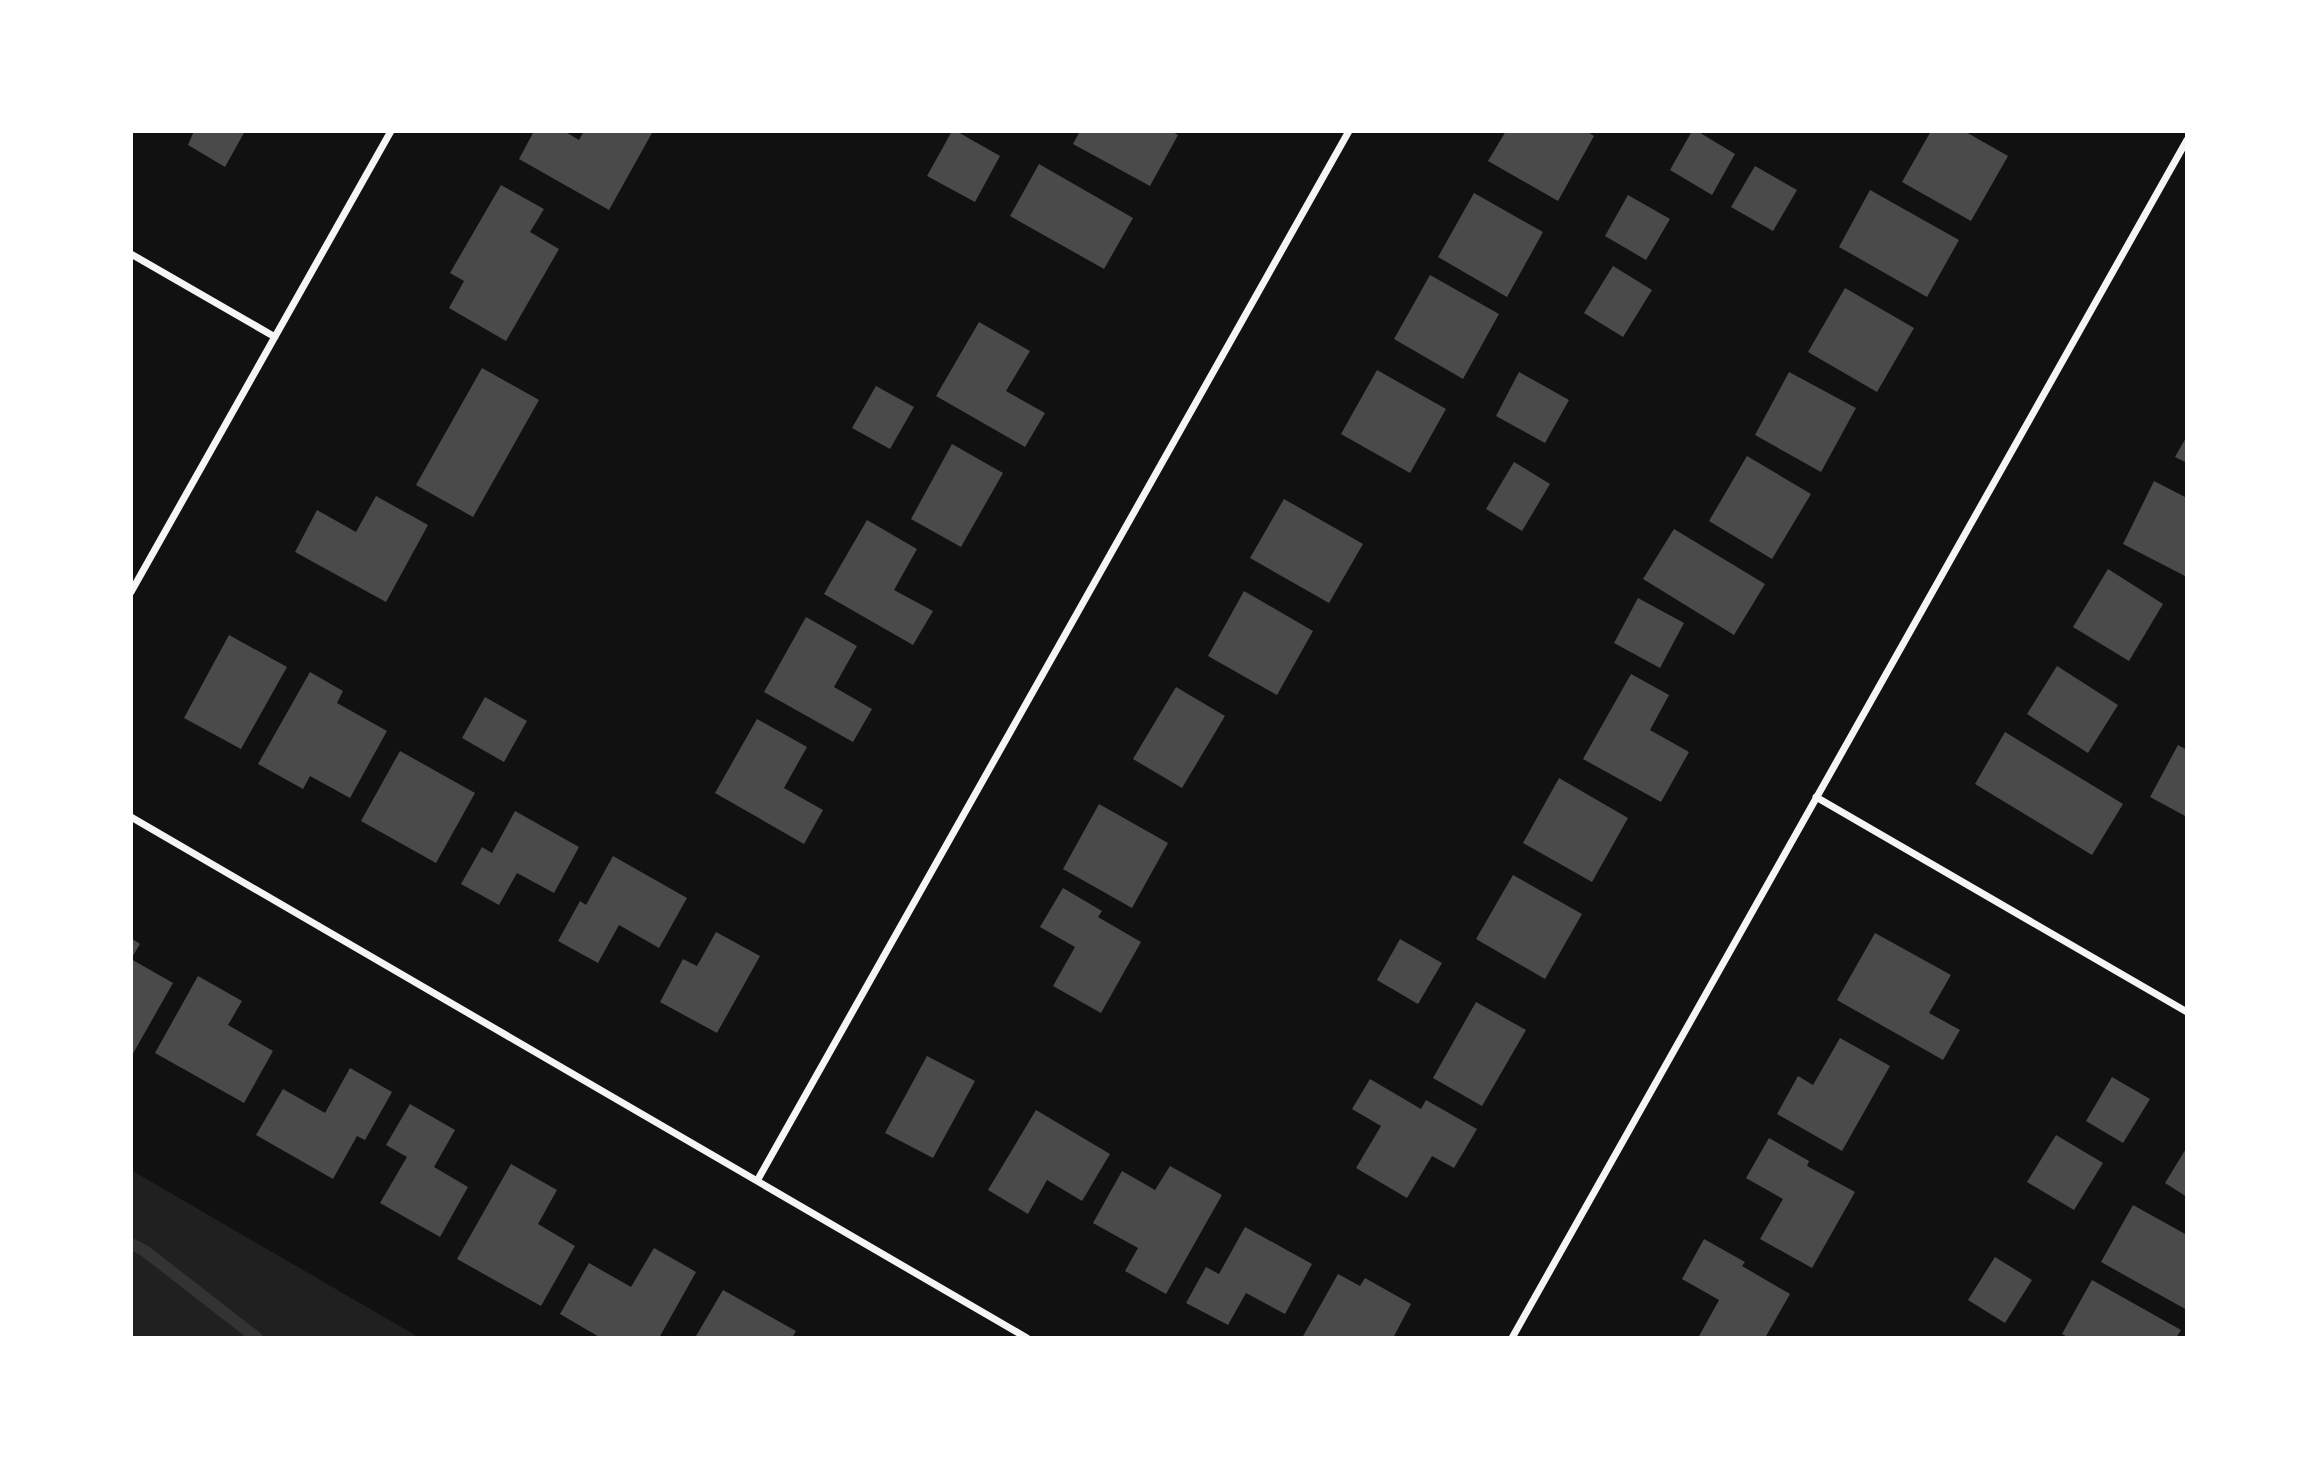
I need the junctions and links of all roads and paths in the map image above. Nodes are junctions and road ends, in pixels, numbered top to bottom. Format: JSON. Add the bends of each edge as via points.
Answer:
{"nodes":[{"id":1,"x":391,"y":131,"type":"edge"},
{"id":2,"x":1349,"y":131,"type":"edge"},
{"id":3,"x":2187,"y":141,"type":"edge"},
{"id":4,"x":131,"y":254,"type":"edge"},
{"id":5,"x":275,"y":337,"type":"junction"},
{"id":6,"x":131,"y":592,"type":"edge"},
{"id":7,"x":1816,"y":797,"type":"junction"},
{"id":8,"x":131,"y":817,"type":"edge"},
{"id":9,"x":2187,"y":1012,"type":"edge"},
{"id":10,"x":757,"y":1181,"type":"junction"},
{"id":11,"x":1027,"y":1338,"type":"edge"},
{"id":12,"x":1512,"y":1338,"type":"edge"}],
"edges":[{"from":1,"to":5,"type":"street"},
{"from":2,"to":10,"type":"street"},
{"from":3,"to":7,"type":"street"},
{"from":4,"to":5,"type":"street"},
{"from":5,"to":6,"type":"street"},
{"from":7,"to":9,"type":"street"},
{"from":7,"to":12,"type":"street"},
{"from":8,"to":10,"type":"street"},
{"from":10,"to":11,"type":"street"}]}
